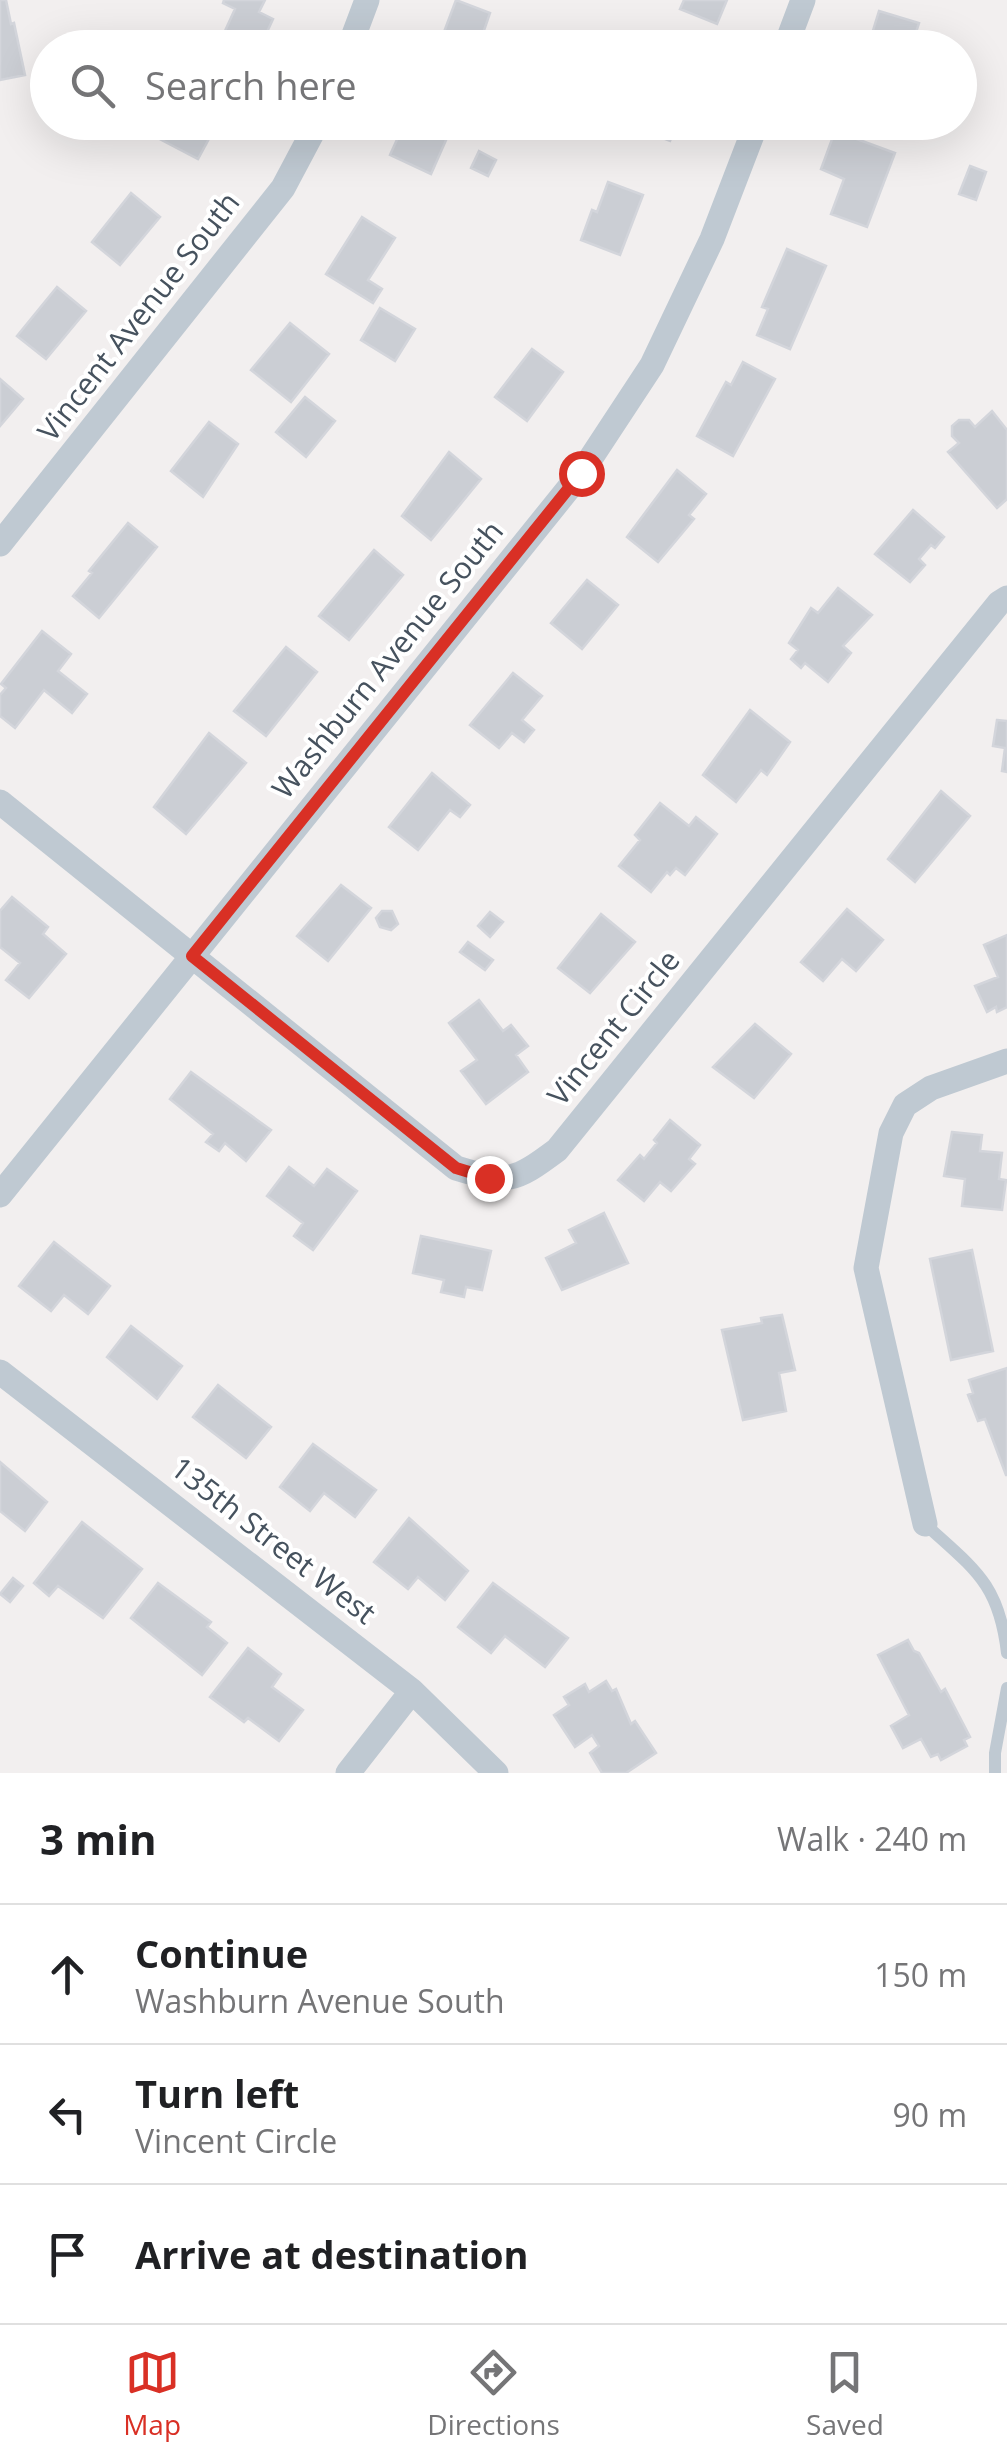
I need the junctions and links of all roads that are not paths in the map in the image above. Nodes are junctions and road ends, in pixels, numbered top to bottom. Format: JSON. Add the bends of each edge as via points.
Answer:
{"nodes":[{"id":1,"x":367,"y":0,"type":"edge"},
{"id":2,"x":803,"y":0,"type":"edge"},
{"id":3,"x":356,"y":30,"type":"edge"},
{"id":4,"x":792,"y":30,"type":"edge"},
{"id":5,"x":308,"y":140,"type":"edge"},
{"id":6,"x":749,"y":140,"type":"edge"},
{"id":7,"x":0,"y":544,"type":"edge"},
{"id":8,"x":1007,"y":598,"type":"edge"},
{"id":9,"x":0,"y":802,"type":"edge"},
{"id":10,"x":192,"y":956,"type":"junction"},
{"id":11,"x":1007,"y":1061,"type":"edge"},
{"id":12,"x":0,"y":1195,"type":"edge"},
{"id":13,"x":0,"y":1372,"type":"edge"},
{"id":14,"x":925,"y":1524,"type":"joint"},
{"id":15,"x":1007,"y":1653,"type":"edge"},
{"id":16,"x":1007,"y":1688,"type":"edge"},
{"id":17,"x":412,"y":1690,"type":"junction"},
{"id":18,"x":348,"y":1773,"type":"edge"},
{"id":19,"x":496,"y":1773,"type":"edge"},
{"id":20,"x":995,"y":1773,"type":"edge"}],
"edges":[{"from":1,"to":3,"type":"street"},
{"from":2,"to":4,"type":"street"},
{"from":5,"to":7,"type":"street","name":"Vincent Avenue South","via":[[283,188]]},
{"from":6,"to":10,"type":"street","name":"Washburn Avenue South","via":[[712,239],[652,365],[581,473]]},
{"from":8,"to":10,"type":"street","name":"Vincent Circle","via":[[557,1150],[522,1176],[489,1178],[456,1168]]},
{"from":9,"to":10,"type":"street"},
{"from":10,"to":12,"type":"street","name":"Washburn Avenue South"},
{"from":11,"to":14,"type":"street","via":[[905,1104],[892,1133],[866,1268]]},
{"from":13,"to":17,"type":"street","name":"135th Street West"},
{"from":14,"to":15,"type":"lane","via":[[984,1578],[1003,1622]]},
{"from":16,"to":20,"type":"lane"},
{"from":17,"to":18,"type":"street"},
{"from":17,"to":19,"type":"street","name":"135th Street West"}]}
